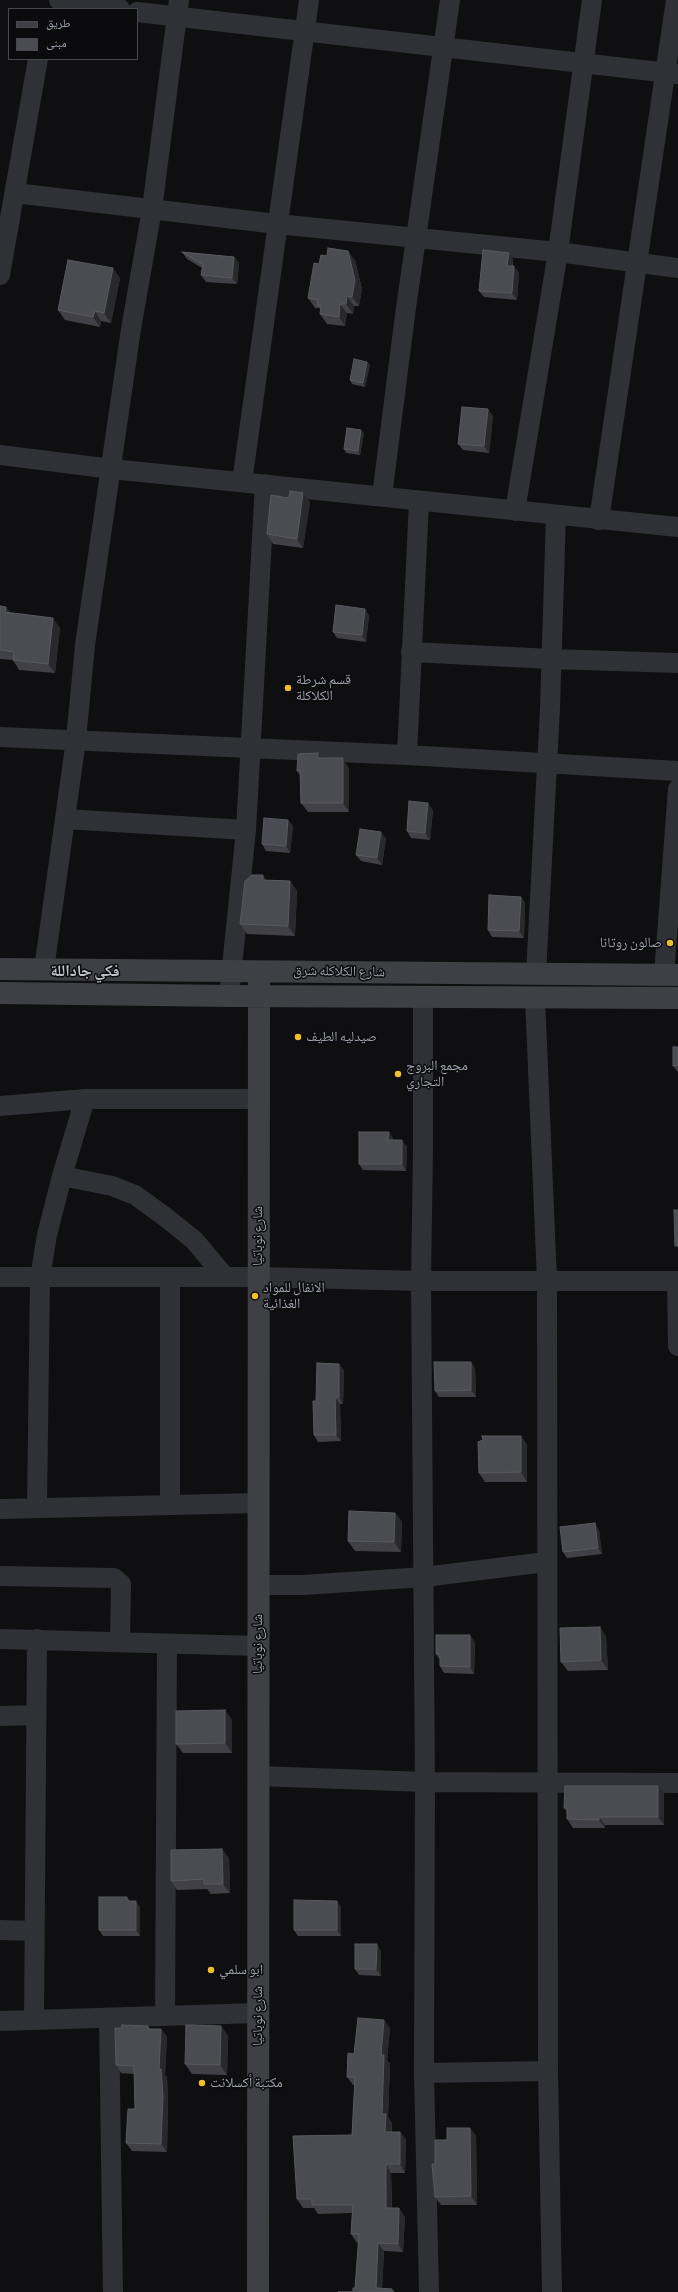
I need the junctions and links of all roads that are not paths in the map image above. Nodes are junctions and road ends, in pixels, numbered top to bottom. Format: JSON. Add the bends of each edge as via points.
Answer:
{"nodes":[{"id":1,"x":59,"y":0,"type":"edge"},
{"id":2,"x":309,"y":0,"type":"edge"},
{"id":3,"x":450,"y":0,"type":"edge"},
{"id":4,"x":592,"y":0,"type":"edge"},
{"id":5,"x":676,"y":0,"type":"edge"},
{"id":6,"x":113,"y":8,"type":"edge"},
{"id":7,"x":178,"y":9,"type":"edge"},
{"id":8,"x":138,"y":12,"type":"edge"},
{"id":9,"x":305,"y":31,"type":"junction"},
{"id":10,"x":444,"y":46,"type":"junction"},
{"id":11,"x":38,"y":60,"type":"edge"},
{"id":12,"x":583,"y":62,"type":"junction"},
{"id":13,"x":672,"y":73,"type":"edge"},
{"id":14,"x":14,"y":193,"type":"junction"},
{"id":15,"x":152,"y":209,"type":"junction"},
{"id":16,"x":277,"y":224,"type":"junction"},
{"id":17,"x":416,"y":238,"type":"junction"},
{"id":18,"x":558,"y":252,"type":"junction"},
{"id":19,"x":638,"y":263,"type":"junction"},
{"id":20,"x":678,"y":268,"type":"edge"},
{"id":21,"x":0,"y":275,"type":"edge"},
{"id":22,"x":0,"y":455,"type":"edge"},
{"id":23,"x":112,"y":469,"type":"junction"},
{"id":24,"x":242,"y":482,"type":"junction"},
{"id":25,"x":265,"y":484,"type":"junction"},
{"id":26,"x":382,"y":496,"type":"junction"},
{"id":27,"x":419,"y":502,"type":"junction"},
{"id":28,"x":515,"y":511,"type":"junction"},
{"id":29,"x":556,"y":515,"type":"junction"},
{"id":30,"x":599,"y":520,"type":"junction"},
{"id":31,"x":678,"y":528,"type":"edge"},
{"id":32,"x":411,"y":652,"type":"junction"},
{"id":33,"x":551,"y":659,"type":"junction"},
{"id":34,"x":678,"y":662,"type":"edge"},
{"id":35,"x":0,"y":737,"type":"edge"},
{"id":36,"x":76,"y":740,"type":"junction"},
{"id":37,"x":252,"y":747,"type":"junction"},
{"id":38,"x":407,"y":755,"type":"junction"},
{"id":39,"x":547,"y":764,"type":"junction"},
{"id":40,"x":678,"y":771,"type":"edge"},
{"id":41,"x":678,"y":789,"type":"edge"},
{"id":42,"x":65,"y":819,"type":"junction"},
{"id":43,"x":246,"y":830,"type":"junction"},
{"id":44,"x":0,"y":969,"type":"edge"},
{"id":45,"x":44,"y":969,"type":"junction"},
{"id":46,"x":230,"y":972,"type":"junction"},
{"id":47,"x":259,"y":972,"type":"junction"},
{"id":48,"x":536,"y":974,"type":"junction"},
{"id":49,"x":671,"y":975,"type":"edge"},
{"id":50,"x":0,"y":993,"type":"edge"},
{"id":51,"x":229,"y":996,"type":"junction"},
{"id":52,"x":258,"y":996,"type":"junction"},
{"id":53,"x":423,"y":997,"type":"junction"},
{"id":54,"x":535,"y":998,"type":"junction"},
{"id":55,"x":678,"y":998,"type":"edge"},
{"id":56,"x":86,"y":1099,"type":"junction"},
{"id":57,"x":258,"y":1099,"type":"junction"},
{"id":58,"x":0,"y":1106,"type":"edge"},
{"id":59,"x":62,"y":1176,"type":"junction"},
{"id":60,"x":0,"y":1277,"type":"edge"},
{"id":61,"x":170,"y":1277,"type":"junction"},
{"id":62,"x":224,"y":1277,"type":"junction"},
{"id":63,"x":258,"y":1277,"type":"junction"},
{"id":64,"x":40,"y":1278,"type":"junction"},
{"id":65,"x":547,"y":1280,"type":"junction"},
{"id":66,"x":421,"y":1281,"type":"junction"},
{"id":67,"x":678,"y":1281,"type":"edge"},
{"id":68,"x":678,"y":1346,"type":"edge"},
{"id":69,"x":258,"y":1503,"type":"junction"},
{"id":70,"x":170,"y":1504,"type":"junction"},
{"id":71,"x":36,"y":1508,"type":"junction"},
{"id":72,"x":0,"y":1509,"type":"edge"},
{"id":73,"x":546,"y":1562,"type":"junction"},
{"id":74,"x":0,"y":1576,"type":"edge"},
{"id":75,"x":424,"y":1577,"type":"junction"},
{"id":76,"x":258,"y":1585,"type":"junction"},
{"id":77,"x":0,"y":1640,"type":"edge"},
{"id":78,"x":37,"y":1640,"type":"junction"},
{"id":79,"x":120,"y":1642,"type":"junction"},
{"id":80,"x":167,"y":1644,"type":"junction"},
{"id":81,"x":258,"y":1646,"type":"junction"},
{"id":82,"x":36,"y":1715,"type":"junction"},
{"id":83,"x":0,"y":1716,"type":"edge"},
{"id":84,"x":258,"y":1776,"type":"junction"},
{"id":85,"x":425,"y":1782,"type":"junction"},
{"id":86,"x":548,"y":1782,"type":"junction"},
{"id":87,"x":678,"y":1783,"type":"edge"},
{"id":88,"x":0,"y":1930,"type":"edge"},
{"id":89,"x":35,"y":1930,"type":"junction"},
{"id":90,"x":258,"y":2013,"type":"junction"},
{"id":91,"x":165,"y":2016,"type":"junction"},
{"id":92,"x":109,"y":2018,"type":"junction"},
{"id":93,"x":34,"y":2020,"type":"junction"},
{"id":94,"x":0,"y":2021,"type":"edge"},
{"id":95,"x":548,"y":2071,"type":"junction"},
{"id":96,"x":424,"y":2073,"type":"junction"},
{"id":97,"x":113,"y":2292,"type":"edge"},
{"id":98,"x":258,"y":2292,"type":"edge"},
{"id":99,"x":429,"y":2292,"type":"edge"},
{"id":100,"x":552,"y":2292,"type":"edge"}],
"edges":[{"from":1,"to":6,"type":"street"},
{"from":2,"to":9,"type":"street"},
{"from":3,"to":10,"type":"street"},
{"from":4,"to":12,"type":"street"},
{"from":5,"to":13,"type":"street"},
{"from":7,"to":8,"type":"street"},
{"from":7,"to":9,"type":"street"},
{"from":7,"to":15,"type":"street"},
{"from":9,"to":10,"type":"street"},
{"from":9,"to":16,"type":"street"},
{"from":10,"to":12,"type":"street"},
{"from":10,"to":17,"type":"street"},
{"from":11,"to":14,"type":"street"},
{"from":12,"to":13,"type":"street"},
{"from":12,"to":18,"type":"street"},
{"from":13,"to":19,"type":"street"},
{"from":14,"to":15,"type":"street"},
{"from":14,"to":21,"type":"street"},
{"from":15,"to":16,"type":"street"},
{"from":15,"to":23,"type":"street","via":[[131,329]]},
{"from":16,"to":17,"type":"street"},
{"from":16,"to":24,"type":"street"},
{"from":17,"to":18,"type":"street"},
{"from":17,"to":26,"type":"street"},
{"from":18,"to":19,"type":"street"},
{"from":18,"to":28,"type":"street"},
{"from":19,"to":20,"type":"street"},
{"from":19,"to":30,"type":"street"},
{"from":22,"to":23,"type":"street"},
{"from":23,"to":24,"type":"street"},
{"from":23,"to":36,"type":"street","via":[[85,644]]},
{"from":24,"to":25,"type":"street"},
{"from":25,"to":26,"type":"street"},
{"from":25,"to":37,"type":"street"},
{"from":26,"to":27,"type":"street"},
{"from":27,"to":28,"type":"street"},
{"from":27,"to":32,"type":"street"},
{"from":28,"to":29,"type":"street"},
{"from":29,"to":30,"type":"street"},
{"from":29,"to":33,"type":"street"},
{"from":30,"to":31,"type":"street"},
{"from":32,"to":33,"type":"street"},
{"from":32,"to":38,"type":"street"},
{"from":33,"to":34,"type":"street"},
{"from":33,"to":39,"type":"street"},
{"from":35,"to":36,"type":"street"},
{"from":36,"to":37,"type":"street"},
{"from":36,"to":42,"type":"street"},
{"from":37,"to":38,"type":"street"},
{"from":37,"to":43,"type":"street"},
{"from":38,"to":39,"type":"street"},
{"from":39,"to":40,"type":"street"},
{"from":39,"to":48,"type":"street"},
{"from":41,"to":49,"type":"street"},
{"from":42,"to":43,"type":"street"},
{"from":42,"to":45,"type":"street"},
{"from":43,"to":46,"type":"street"},
{"from":44,"to":45,"type":"street","name":"شارع الكلاكله شرق"},
{"from":45,"to":46,"type":"street","name":"شارع الكلاكله شرق"},
{"from":46,"to":47,"type":"street","name":"شارع الكلاكله شرق"},
{"from":46,"to":51,"type":"street"},
{"from":47,"to":48,"type":"street","name":"شارع الكلاكله شرق"},
{"from":47,"to":52,"type":"street","name":"شارع نوباتيا"},
{"from":48,"to":49,"type":"street","name":"شارع الكلاكله شرق"},
{"from":50,"to":51,"type":"street","name":"شارع الكلاكله شرق"},
{"from":51,"to":52,"type":"street","name":"شارع الكلاكله شرق"},
{"from":52,"to":53,"type":"street","name":"شارع الكلاكله شرق"},
{"from":52,"to":57,"type":"street","name":"شارع نوباتيا"},
{"from":53,"to":54,"type":"street","name":"شارع الكلاكله شرق"},
{"from":53,"to":66,"type":"street","via":[[424,1150]]},
{"from":54,"to":55,"type":"street","name":"شارع الكلاكله شرق"},
{"from":54,"to":65,"type":"street"},
{"from":56,"to":57,"type":"street"},
{"from":56,"to":58,"type":"street"},
{"from":56,"to":59,"type":"street"},
{"from":57,"to":63,"type":"street","name":"شارع نوباتيا"},
{"from":59,"to":62,"type":"street","via":[[112,1186],[135,1196],[194,1240]]},
{"from":59,"to":64,"type":"street","via":[[47,1235]]},
{"from":60,"to":64,"type":"street"},
{"from":61,"to":62,"type":"street"},
{"from":61,"to":64,"type":"street"},
{"from":61,"to":70,"type":"street"},
{"from":62,"to":63,"type":"street"},
{"from":63,"to":66,"type":"street"},
{"from":63,"to":69,"type":"street","name":"شارع نوباتيا"},
{"from":64,"to":71,"type":"street"},
{"from":65,"to":66,"type":"street"},
{"from":65,"to":67,"type":"street"},
{"from":65,"to":73,"type":"street"},
{"from":66,"to":75,"type":"street"},
{"from":67,"to":68,"type":"street"},
{"from":69,"to":70,"type":"street"},
{"from":69,"to":76,"type":"street","name":"شارع نوباتيا"},
{"from":70,"to":71,"type":"street"},
{"from":71,"to":72,"type":"street"},
{"from":73,"to":75,"type":"street"},
{"from":73,"to":86,"type":"street"},
{"from":74,"to":79,"type":"street","via":[[114,1578],[121,1584]]},
{"from":75,"to":76,"type":"street","via":[[311,1585]]},
{"from":75,"to":85,"type":"street"},
{"from":76,"to":81,"type":"street","name":"شارع نوباتيا"},
{"from":77,"to":78,"type":"street"},
{"from":78,"to":79,"type":"street"},
{"from":78,"to":82,"type":"street"},
{"from":79,"to":80,"type":"street"},
{"from":80,"to":81,"type":"street"},
{"from":80,"to":91,"type":"street"},
{"from":81,"to":84,"type":"street","name":"شارع نوباتيا"},
{"from":82,"to":83,"type":"street"},
{"from":82,"to":89,"type":"street"},
{"from":84,"to":85,"type":"street"},
{"from":84,"to":90,"type":"street","name":"شارع نوباتيا"},
{"from":85,"to":86,"type":"street"},
{"from":85,"to":96,"type":"street"},
{"from":86,"to":87,"type":"street"},
{"from":86,"to":95,"type":"street"},
{"from":88,"to":89,"type":"street"},
{"from":89,"to":93,"type":"street"},
{"from":90,"to":91,"type":"street"},
{"from":90,"to":98,"type":"street","name":"شارع نوباتيا"},
{"from":91,"to":92,"type":"street"},
{"from":92,"to":93,"type":"street"},
{"from":92,"to":97,"type":"street"},
{"from":93,"to":94,"type":"street"},
{"from":95,"to":96,"type":"street"},
{"from":95,"to":100,"type":"street"},
{"from":96,"to":99,"type":"street"}]}
